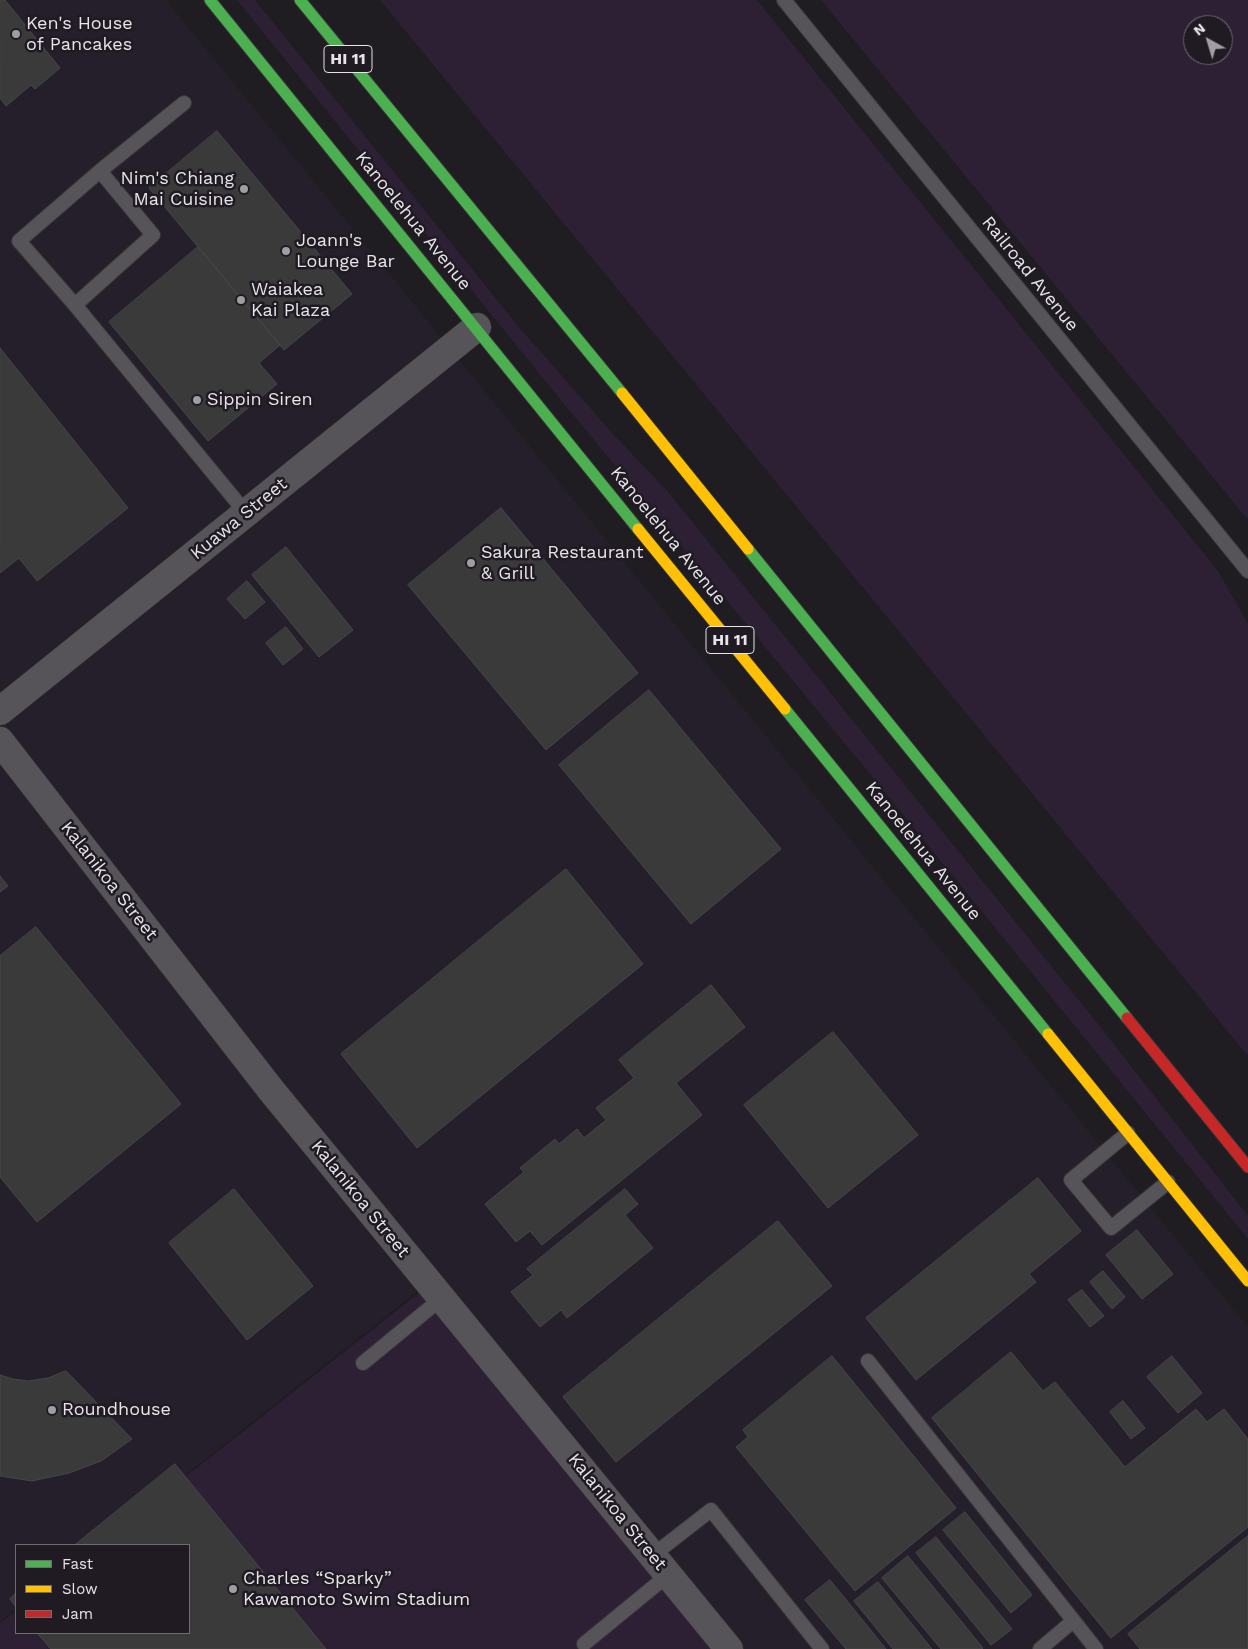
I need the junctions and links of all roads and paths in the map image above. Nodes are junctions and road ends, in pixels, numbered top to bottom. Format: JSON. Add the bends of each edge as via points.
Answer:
{"nodes":[{"id":1,"x":210,"y":0,"type":"edge"},
{"id":2,"x":300,"y":0,"type":"edge"},
{"id":3,"x":784,"y":0,"type":"edge"},
{"id":4,"x":184,"y":102,"type":"dead end"},
{"id":5,"x":100,"y":172,"type":"junction"},
{"id":6,"x":75,"y":305,"type":"junction"},
{"id":7,"x":477,"y":327,"type":"junction"},
{"id":8,"x":246,"y":513,"type":"junction"},
{"id":9,"x":1248,"y":571,"type":"edge"},
{"id":10,"x":0,"y":711,"type":"edge"},
{"id":11,"x":0,"y":741,"type":"edge"},
{"id":12,"x":1128,"y":1133,"type":"junction"},
{"id":13,"x":1248,"y":1167,"type":"edge"},
{"id":14,"x":1168,"y":1182,"type":"junction"},
{"id":15,"x":1248,"y":1281,"type":"edge"},
{"id":16,"x":442,"y":1298,"type":"junction"},
{"id":17,"x":868,"y":1361,"type":"dead end"},
{"id":18,"x":363,"y":1363,"type":"dead end"},
{"id":19,"x":660,"y":1565,"type":"junction"},
{"id":20,"x":1073,"y":1621,"type":"junction"},
{"id":21,"x":584,"y":1644,"type":"dead end"},
{"id":22,"x":729,"y":1649,"type":"edge"},
{"id":23,"x":822,"y":1649,"type":"edge"},
{"id":24,"x":1040,"y":1649,"type":"edge"},
{"id":25,"x":1096,"y":1649,"type":"edge"}],
"edges":[{"from":1,"to":7,"type":"highway","name":"Kanoelehua Avenue","number":"HI 11"},
{"from":2,"to":13,"type":"highway","number":"HI 11","via":[[530,279]]},
{"from":3,"to":9,"type":"lane","name":"Railroad Avenue"},
{"from":4,"to":5,"type":"lane"},
{"from":5,"to":6,"type":"lane","via":[[153,235]]},
{"from":5,"to":6,"type":"lane","via":[[19,241]]},
{"from":6,"to":8,"type":"lane"},
{"from":7,"to":8,"type":"street","name":"Kuawa Street"},
{"from":7,"to":12,"type":"highway","name":"Kanoelehua Avenue","number":"HI 11"},
{"from":8,"to":10,"type":"street","name":"Kuawa Street"},
{"from":11,"to":16,"type":"street","name":"Kalanikoa Street","via":[[271,1090]]},
{"from":12,"to":14,"type":"highway","name":"Kanoelehua Avenue","number":"HI 11"},
{"from":12,"to":14,"type":"lane","via":[[1071,1180],[1111,1228]]},
{"from":14,"to":15,"type":"highway","name":"Kanoelehua Avenue","number":"HI 11"},
{"from":16,"to":18,"type":"lane"},
{"from":16,"to":19,"type":"street","name":"Kalanikoa Street"},
{"from":17,"to":20,"type":"lane"},
{"from":19,"to":21,"type":"lane"},
{"from":19,"to":22,"type":"street","name":"Kalanikoa Street"},
{"from":19,"to":23,"type":"lane","via":[[712,1510]]},
{"from":20,"to":24,"type":"lane"},
{"from":20,"to":25,"type":"lane"}]}
